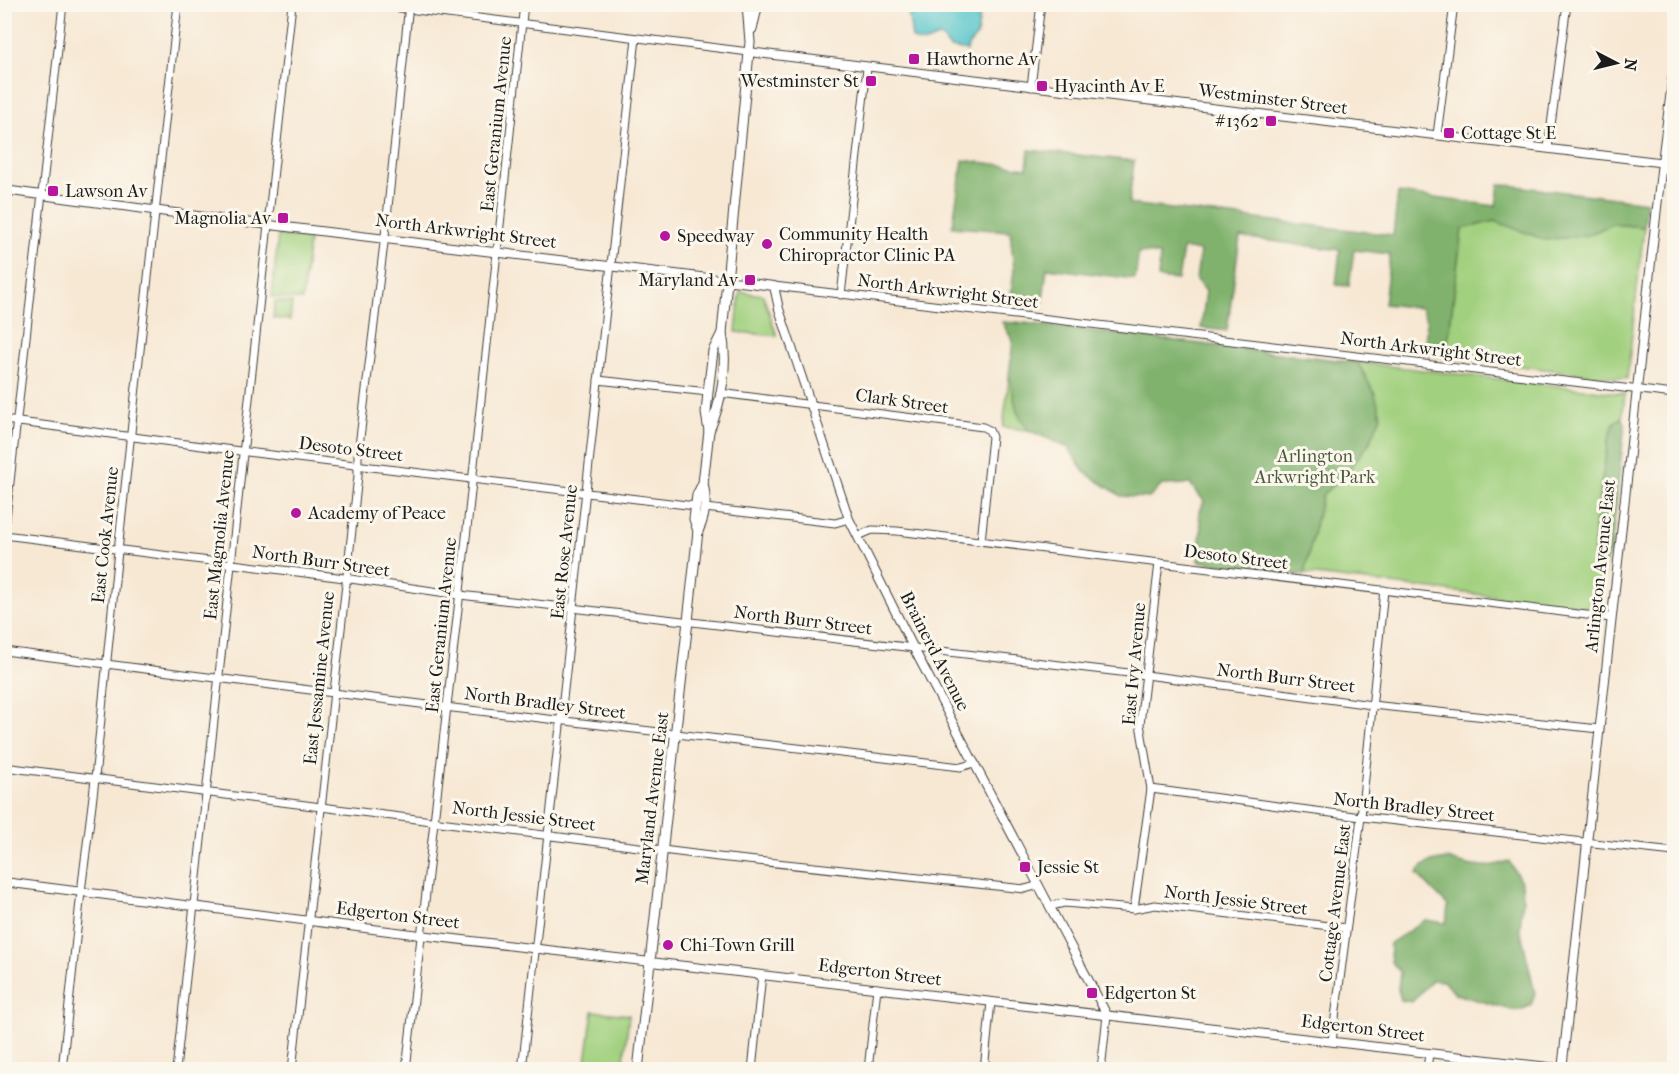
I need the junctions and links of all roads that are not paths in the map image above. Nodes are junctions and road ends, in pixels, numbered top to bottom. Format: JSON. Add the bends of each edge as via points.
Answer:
{"nodes":[{"id":1,"x":63,"y":4,"type":"edge"},
{"id":2,"x":178,"y":4,"type":"edge"},
{"id":3,"x":292,"y":4,"type":"edge"},
{"id":4,"x":368,"y":4,"type":"edge"},
{"id":5,"x":524,"y":4,"type":"edge"},
{"id":6,"x":747,"y":4,"type":"edge"},
{"id":7,"x":758,"y":4,"type":"edge"},
{"id":8,"x":1041,"y":4,"type":"edge"},
{"id":9,"x":1454,"y":4,"type":"edge"},
{"id":10,"x":1567,"y":4,"type":"edge"},
{"id":11,"x":408,"y":7,"type":"edge"},
{"id":12,"x":522,"y":24,"type":"junction"},
{"id":13,"x":750,"y":37,"type":"junction"},
{"id":14,"x":636,"y":38,"type":"junction"},
{"id":15,"x":749,"y":52,"type":"junction"},
{"id":16,"x":1674,"y":66,"type":"edge"},
{"id":17,"x":867,"y":68,"type":"junction"},
{"id":18,"x":1031,"y":87,"type":"junction"},
{"id":19,"x":1437,"y":135,"type":"junction"},
{"id":20,"x":1548,"y":148,"type":"junction"},
{"id":21,"x":1662,"y":162,"type":"junction"},
{"id":22,"x":1674,"y":164,"type":"edge"},
{"id":23,"x":4,"y":190,"type":"edge"},
{"id":24,"x":41,"y":195,"type":"junction"},
{"id":25,"x":155,"y":210,"type":"junction"},
{"id":26,"x":268,"y":224,"type":"junction"},
{"id":27,"x":383,"y":238,"type":"junction"},
{"id":28,"x":498,"y":252,"type":"junction"},
{"id":29,"x":612,"y":265,"type":"junction"},
{"id":30,"x":728,"y":280,"type":"junction"},
{"id":31,"x":774,"y":286,"type":"junction"},
{"id":32,"x":841,"y":294,"type":"junction"},
{"id":33,"x":722,"y":333,"type":"junction"},
{"id":34,"x":598,"y":380,"type":"junction"},
{"id":35,"x":1637,"y":390,"type":"junction"},
{"id":36,"x":708,"y":392,"type":"junction"},
{"id":37,"x":720,"y":393,"type":"junction"},
{"id":38,"x":1674,"y":394,"type":"edge"},
{"id":39,"x":810,"y":404,"type":"junction"},
{"id":40,"x":4,"y":420,"type":"edge"},
{"id":41,"x":16,"y":421,"type":"junction"},
{"id":42,"x":709,"y":431,"type":"junction"},
{"id":43,"x":130,"y":436,"type":"junction"},
{"id":44,"x":244,"y":451,"type":"junction"},
{"id":45,"x":358,"y":465,"type":"junction"},
{"id":46,"x":472,"y":479,"type":"junction"},
{"id":47,"x":585,"y":493,"type":"junction"},
{"id":48,"x":700,"y":507,"type":"junction"},
{"id":49,"x":849,"y":519,"type":"junction"},
{"id":50,"x":4,"y":535,"type":"edge"},
{"id":51,"x":858,"y":536,"type":"junction"},
{"id":52,"x":981,"y":541,"type":"junction"},
{"id":53,"x":118,"y":551,"type":"junction"},
{"id":54,"x":1159,"y":563,"type":"junction"},
{"id":55,"x":231,"y":564,"type":"junction"},
{"id":56,"x":345,"y":578,"type":"junction"},
{"id":57,"x":1384,"y":590,"type":"junction"},
{"id":58,"x":460,"y":595,"type":"junction"},
{"id":59,"x":573,"y":607,"type":"junction"},
{"id":60,"x":1611,"y":618,"type":"junction"},
{"id":61,"x":688,"y":621,"type":"junction"},
{"id":62,"x":915,"y":649,"type":"junction"},
{"id":63,"x":4,"y":651,"type":"edge"},
{"id":64,"x":107,"y":663,"type":"junction"},
{"id":65,"x":1146,"y":675,"type":"junction"},
{"id":66,"x":219,"y":678,"type":"junction"},
{"id":67,"x":332,"y":692,"type":"junction"},
{"id":68,"x":1372,"y":705,"type":"junction"},
{"id":69,"x":447,"y":707,"type":"junction"},
{"id":70,"x":560,"y":721,"type":"junction"},
{"id":71,"x":1599,"y":729,"type":"junction"},
{"id":72,"x":676,"y":734,"type":"junction"},
{"id":73,"x":975,"y":763,"type":"junction"},
{"id":74,"x":4,"y":766,"type":"edge"},
{"id":75,"x":95,"y":778,"type":"junction"},
{"id":76,"x":1151,"y":789,"type":"junction"},
{"id":77,"x":206,"y":792,"type":"junction"},
{"id":78,"x":321,"y":807,"type":"junction"},
{"id":79,"x":1361,"y":817,"type":"junction"},
{"id":80,"x":434,"y":820,"type":"junction"},
{"id":81,"x":548,"y":834,"type":"junction"},
{"id":82,"x":1587,"y":841,"type":"junction"},
{"id":83,"x":662,"y":850,"type":"junction"},
{"id":84,"x":1674,"y":852,"type":"edge"},
{"id":85,"x":4,"y":882,"type":"edge"},
{"id":86,"x":1040,"y":885,"type":"junction"},
{"id":87,"x":81,"y":892,"type":"junction"},
{"id":88,"x":194,"y":906,"type":"junction"},
{"id":89,"x":1050,"y":906,"type":"junction"},
{"id":90,"x":1134,"y":909,"type":"junction"},
{"id":91,"x":308,"y":921,"type":"junction"},
{"id":92,"x":1346,"y":928,"type":"junction"},
{"id":93,"x":420,"y":935,"type":"junction"},
{"id":94,"x":536,"y":948,"type":"junction"},
{"id":95,"x":650,"y":962,"type":"junction"},
{"id":96,"x":762,"y":975,"type":"junction"},
{"id":97,"x":877,"y":988,"type":"junction"},
{"id":98,"x":991,"y":1002,"type":"junction"},
{"id":99,"x":1107,"y":1015,"type":"junction"},
{"id":100,"x":1332,"y":1041,"type":"junction"},
{"id":101,"x":1429,"y":1053,"type":"junction"},
{"id":102,"x":1562,"y":1069,"type":"edge"},
{"id":103,"x":62,"y":1070,"type":"edge"},
{"id":104,"x":176,"y":1070,"type":"edge"},
{"id":105,"x":291,"y":1070,"type":"edge"},
{"id":106,"x":406,"y":1070,"type":"edge"},
{"id":107,"x":522,"y":1070,"type":"edge"},
{"id":108,"x":638,"y":1070,"type":"edge"},
{"id":109,"x":752,"y":1070,"type":"edge"},
{"id":110,"x":867,"y":1070,"type":"edge"},
{"id":111,"x":984,"y":1070,"type":"edge"},
{"id":112,"x":1101,"y":1070,"type":"edge"},
{"id":113,"x":1427,"y":1070,"type":"edge"},
{"id":114,"x":1574,"y":1070,"type":"edge"}],
"edges":[{"from":1,"to":24,"type":"street"},
{"from":2,"to":25,"type":"street","name":"East Cook Avenue"},
{"from":3,"to":26,"type":"street","name":"East Magnolia Avenue"},
{"from":4,"to":11,"type":"street"},
{"from":5,"to":12,"type":"street","name":"East Geranium Avenue"},
{"from":6,"to":13,"type":"main road"},
{"from":7,"to":13,"type":"main road"},
{"from":8,"to":18,"type":"street"},
{"from":9,"to":19,"type":"street"},
{"from":10,"to":20,"type":"street"},
{"from":11,"to":12,"type":"street"},
{"from":11,"to":27,"type":"street","name":"East Jessamine Avenue"},
{"from":12,"to":14,"type":"street"},
{"from":12,"to":28,"type":"street","name":"East Geranium Avenue"},
{"from":13,"to":15,"type":"main road","name":"Maryland Avenue East"},
{"from":14,"to":15,"type":"street"},
{"from":14,"to":29,"type":"street","name":"East Rose Avenue"},
{"from":15,"to":17,"type":"street","name":"Westminster Street"},
{"from":15,"to":30,"type":"main road","name":"Maryland Avenue East"},
{"from":16,"to":21,"type":"street","name":"Arlington Avenue East"},
{"from":17,"to":18,"type":"street","name":"Westminster Street"},
{"from":17,"to":32,"type":"street"},
{"from":18,"to":19,"type":"street","name":"Westminster Street"},
{"from":19,"to":20,"type":"street","name":"Westminster Street"},
{"from":20,"to":21,"type":"street","name":"Westminster Street"},
{"from":21,"to":22,"type":"street","name":"Westminster Street"},
{"from":21,"to":35,"type":"street","name":"Arlington Avenue East"},
{"from":23,"to":24,"type":"street","name":"North Arkwright Street"},
{"from":24,"to":25,"type":"street","name":"North Arkwright Street"},
{"from":24,"to":41,"type":"street"},
{"from":25,"to":26,"type":"street","name":"North Arkwright Street"},
{"from":25,"to":43,"type":"street","name":"East Cook Avenue"},
{"from":26,"to":27,"type":"street","name":"North Arkwright Street"},
{"from":26,"to":44,"type":"street","name":"East Magnolia Avenue"},
{"from":27,"to":28,"type":"street","name":"North Arkwright Street"},
{"from":27,"to":45,"type":"street","name":"East Jessamine Avenue"},
{"from":28,"to":29,"type":"street","name":"North Arkwright Street"},
{"from":28,"to":46,"type":"street","name":"East Geranium Avenue"},
{"from":29,"to":30,"type":"street","name":"North Arkwright Street"},
{"from":29,"to":34,"type":"street","name":"East Rose Avenue"},
{"from":30,"to":31,"type":"street","name":"North Arkwright Street"},
{"from":30,"to":33,"type":"main road","name":"Maryland Avenue East"},
{"from":31,"to":32,"type":"street","name":"North Arkwright Street"},
{"from":31,"to":39,"type":"street","name":"Brainerd Avenue"},
{"from":32,"to":35,"type":"street","name":"North Arkwright Street"},
{"from":33,"to":36,"type":"main road","name":"Maryland Avenue East","via":[[713,351]]},
{"from":33,"to":37,"type":"main road","name":"Maryland Avenue East","via":[[726,354]]},
{"from":34,"to":36,"type":"street"},
{"from":34,"to":47,"type":"street","name":"East Rose Avenue"},
{"from":35,"to":38,"type":"street","name":"North Arkwright Street"},
{"from":35,"to":60,"type":"street","name":"Arlington Avenue East"},
{"from":36,"to":42,"type":"main road","name":"Maryland Avenue East"},
{"from":37,"to":39,"type":"street","name":"Clark Street"},
{"from":37,"to":42,"type":"main road","name":"Maryland Avenue East"},
{"from":39,"to":49,"type":"street","name":"Brainerd Avenue"},
{"from":39,"to":52,"type":"street","name":"Clark Street","via":[[989,430],[992,437]]},
{"from":40,"to":41,"type":"street","name":"Desoto Street"},
{"from":41,"to":43,"type":"street","name":"Desoto Street"},
{"from":41,"to":50,"type":"street"},
{"from":42,"to":48,"type":"main road","name":"Maryland Avenue East","via":[[703,483],[697,495]]},
{"from":43,"to":44,"type":"street","name":"Desoto Street"},
{"from":43,"to":53,"type":"street","name":"East Cook Avenue"},
{"from":44,"to":45,"type":"street","name":"Desoto Street"},
{"from":44,"to":55,"type":"street","name":"East Magnolia Avenue"},
{"from":45,"to":46,"type":"street","name":"Desoto Street"},
{"from":45,"to":56,"type":"street","name":"East Jessamine Avenue"},
{"from":46,"to":47,"type":"street","name":"Desoto Street"},
{"from":46,"to":58,"type":"street","name":"East Geranium Avenue"},
{"from":47,"to":48,"type":"street","name":"Desoto Street"},
{"from":47,"to":59,"type":"street","name":"East Rose Avenue"},
{"from":48,"to":49,"type":"street","name":"Desoto Street","via":[[835,523]]},
{"from":48,"to":61,"type":"main road","name":"Maryland Avenue East","via":[[694,519],[698,531]]},
{"from":49,"to":51,"type":"street","name":"Brainerd Avenue"},
{"from":50,"to":53,"type":"street","name":"North Burr Street"},
{"from":51,"to":52,"type":"street","name":"Desoto Street","via":[[882,530]]},
{"from":51,"to":62,"type":"street","name":"Brainerd Avenue"},
{"from":52,"to":54,"type":"street","name":"Desoto Street"},
{"from":53,"to":55,"type":"street","name":"North Burr Street"},
{"from":53,"to":64,"type":"street","name":"East Cook Avenue"},
{"from":54,"to":57,"type":"street","name":"Desoto Street"},
{"from":54,"to":65,"type":"street","name":"East Ivy Avenue"},
{"from":55,"to":56,"type":"street","name":"North Burr Street"},
{"from":55,"to":66,"type":"street","name":"East Magnolia Avenue"},
{"from":56,"to":58,"type":"street","name":"North Burr Street"},
{"from":56,"to":67,"type":"street","name":"East Jessamine Avenue"},
{"from":57,"to":60,"type":"street","name":"Desoto Street"},
{"from":57,"to":68,"type":"street","name":"Cottage Avenue East"},
{"from":58,"to":59,"type":"street","name":"North Burr Street"},
{"from":58,"to":69,"type":"street","name":"East Geranium Avenue"},
{"from":59,"to":61,"type":"street","name":"North Burr Street"},
{"from":59,"to":70,"type":"street","name":"East Rose Avenue"},
{"from":60,"to":71,"type":"street","name":"Arlington Avenue East"},
{"from":61,"to":62,"type":"street","name":"North Burr Street"},
{"from":61,"to":72,"type":"main road","name":"Maryland Avenue East"},
{"from":62,"to":65,"type":"street","name":"North Burr Street"},
{"from":62,"to":73,"type":"street","name":"Brainerd Avenue"},
{"from":63,"to":64,"type":"street","name":"North Bradley Street"},
{"from":64,"to":66,"type":"street","name":"North Bradley Street"},
{"from":64,"to":75,"type":"street","name":"East Cook Avenue"},
{"from":65,"to":68,"type":"street","name":"North Burr Street"},
{"from":65,"to":76,"type":"street","name":"East Ivy Avenue","via":[[1140,724]]},
{"from":66,"to":67,"type":"street","name":"North Bradley Street"},
{"from":66,"to":77,"type":"street","name":"East Magnolia Avenue"},
{"from":67,"to":69,"type":"street","name":"North Bradley Street"},
{"from":67,"to":78,"type":"street","name":"East Jessamine Avenue"},
{"from":68,"to":71,"type":"street","name":"North Burr Street"},
{"from":68,"to":79,"type":"street","name":"Cottage Avenue East"},
{"from":69,"to":70,"type":"street","name":"North Bradley Street"},
{"from":69,"to":80,"type":"street","name":"East Geranium Avenue"},
{"from":70,"to":72,"type":"street","name":"North Bradley Street"},
{"from":70,"to":81,"type":"street","name":"East Rose Avenue"},
{"from":71,"to":82,"type":"street","name":"Arlington Avenue East"},
{"from":72,"to":73,"type":"street","name":"North Bradley Street","via":[[961,767]]},
{"from":72,"to":83,"type":"main road","name":"Maryland Avenue East"},
{"from":73,"to":86,"type":"street","name":"Brainerd Avenue"},
{"from":74,"to":75,"type":"street","name":"North Jessie Street"},
{"from":75,"to":77,"type":"street","name":"North Jessie Street"},
{"from":75,"to":87,"type":"street","name":"East Cook Avenue"},
{"from":76,"to":79,"type":"street","name":"North Bradley Street"},
{"from":76,"to":90,"type":"street","name":"East Ivy Avenue"},
{"from":77,"to":78,"type":"street","name":"North Jessie Street"},
{"from":77,"to":88,"type":"street","name":"East Magnolia Avenue"},
{"from":78,"to":80,"type":"street","name":"North Jessie Street"},
{"from":78,"to":91,"type":"street","name":"East Jessamine Avenue"},
{"from":79,"to":82,"type":"street","name":"North Bradley Street"},
{"from":79,"to":92,"type":"street","name":"Cottage Avenue East"},
{"from":80,"to":81,"type":"street","name":"North Jessie Street"},
{"from":80,"to":93,"type":"street","name":"East Geranium Avenue"},
{"from":81,"to":83,"type":"street","name":"North Jessie Street"},
{"from":81,"to":94,"type":"street","name":"East Rose Avenue"},
{"from":82,"to":84,"type":"street","name":"North Bradley Street"},
{"from":82,"to":102,"type":"street","name":"Arlington Avenue East"},
{"from":83,"to":86,"type":"street","name":"North Jessie Street","via":[[1025,889]]},
{"from":83,"to":95,"type":"main road","name":"Maryland Avenue East"},
{"from":85,"to":87,"type":"street","name":"Edgerton Street"},
{"from":86,"to":89,"type":"street","name":"Brainerd Avenue"},
{"from":87,"to":88,"type":"street","name":"Edgerton Street"},
{"from":87,"to":103,"type":"street","name":"East Cook Avenue"},
{"from":88,"to":91,"type":"street","name":"Edgerton Street"},
{"from":88,"to":104,"type":"street","name":"East Magnolia Avenue"},
{"from":89,"to":90,"type":"street","name":"North Jessie Street","via":[[1064,903]]},
{"from":89,"to":99,"type":"street","name":"Brainerd Avenue"},
{"from":90,"to":92,"type":"street","name":"North Jessie Street","via":[[1155,905]]},
{"from":91,"to":93,"type":"street","name":"Edgerton Street"},
{"from":91,"to":105,"type":"street","name":"East Jessamine Avenue"},
{"from":92,"to":100,"type":"street","name":"Cottage Avenue East"},
{"from":93,"to":94,"type":"street","name":"Edgerton Street"},
{"from":93,"to":106,"type":"street","name":"East Geranium Avenue"},
{"from":94,"to":95,"type":"street","name":"Edgerton Street"},
{"from":94,"to":107,"type":"street","name":"East Rose Avenue"},
{"from":95,"to":96,"type":"street","name":"Edgerton Street"},
{"from":95,"to":108,"type":"main road","name":"Maryland Avenue East"},
{"from":96,"to":97,"type":"street","name":"Edgerton Street"},
{"from":96,"to":109,"type":"street"},
{"from":97,"to":98,"type":"street","name":"Edgerton Street"},
{"from":97,"to":110,"type":"street"},
{"from":98,"to":99,"type":"street","name":"Edgerton Street"},
{"from":98,"to":111,"type":"street"},
{"from":99,"to":100,"type":"street","name":"Edgerton Street"},
{"from":99,"to":112,"type":"street"},
{"from":100,"to":101,"type":"street","name":"Edgerton Street"},
{"from":101,"to":102,"type":"street","name":"Edgerton Street"},
{"from":101,"to":113,"type":"street"},
{"from":102,"to":114,"type":"street","name":"Edgerton Street"}]}
